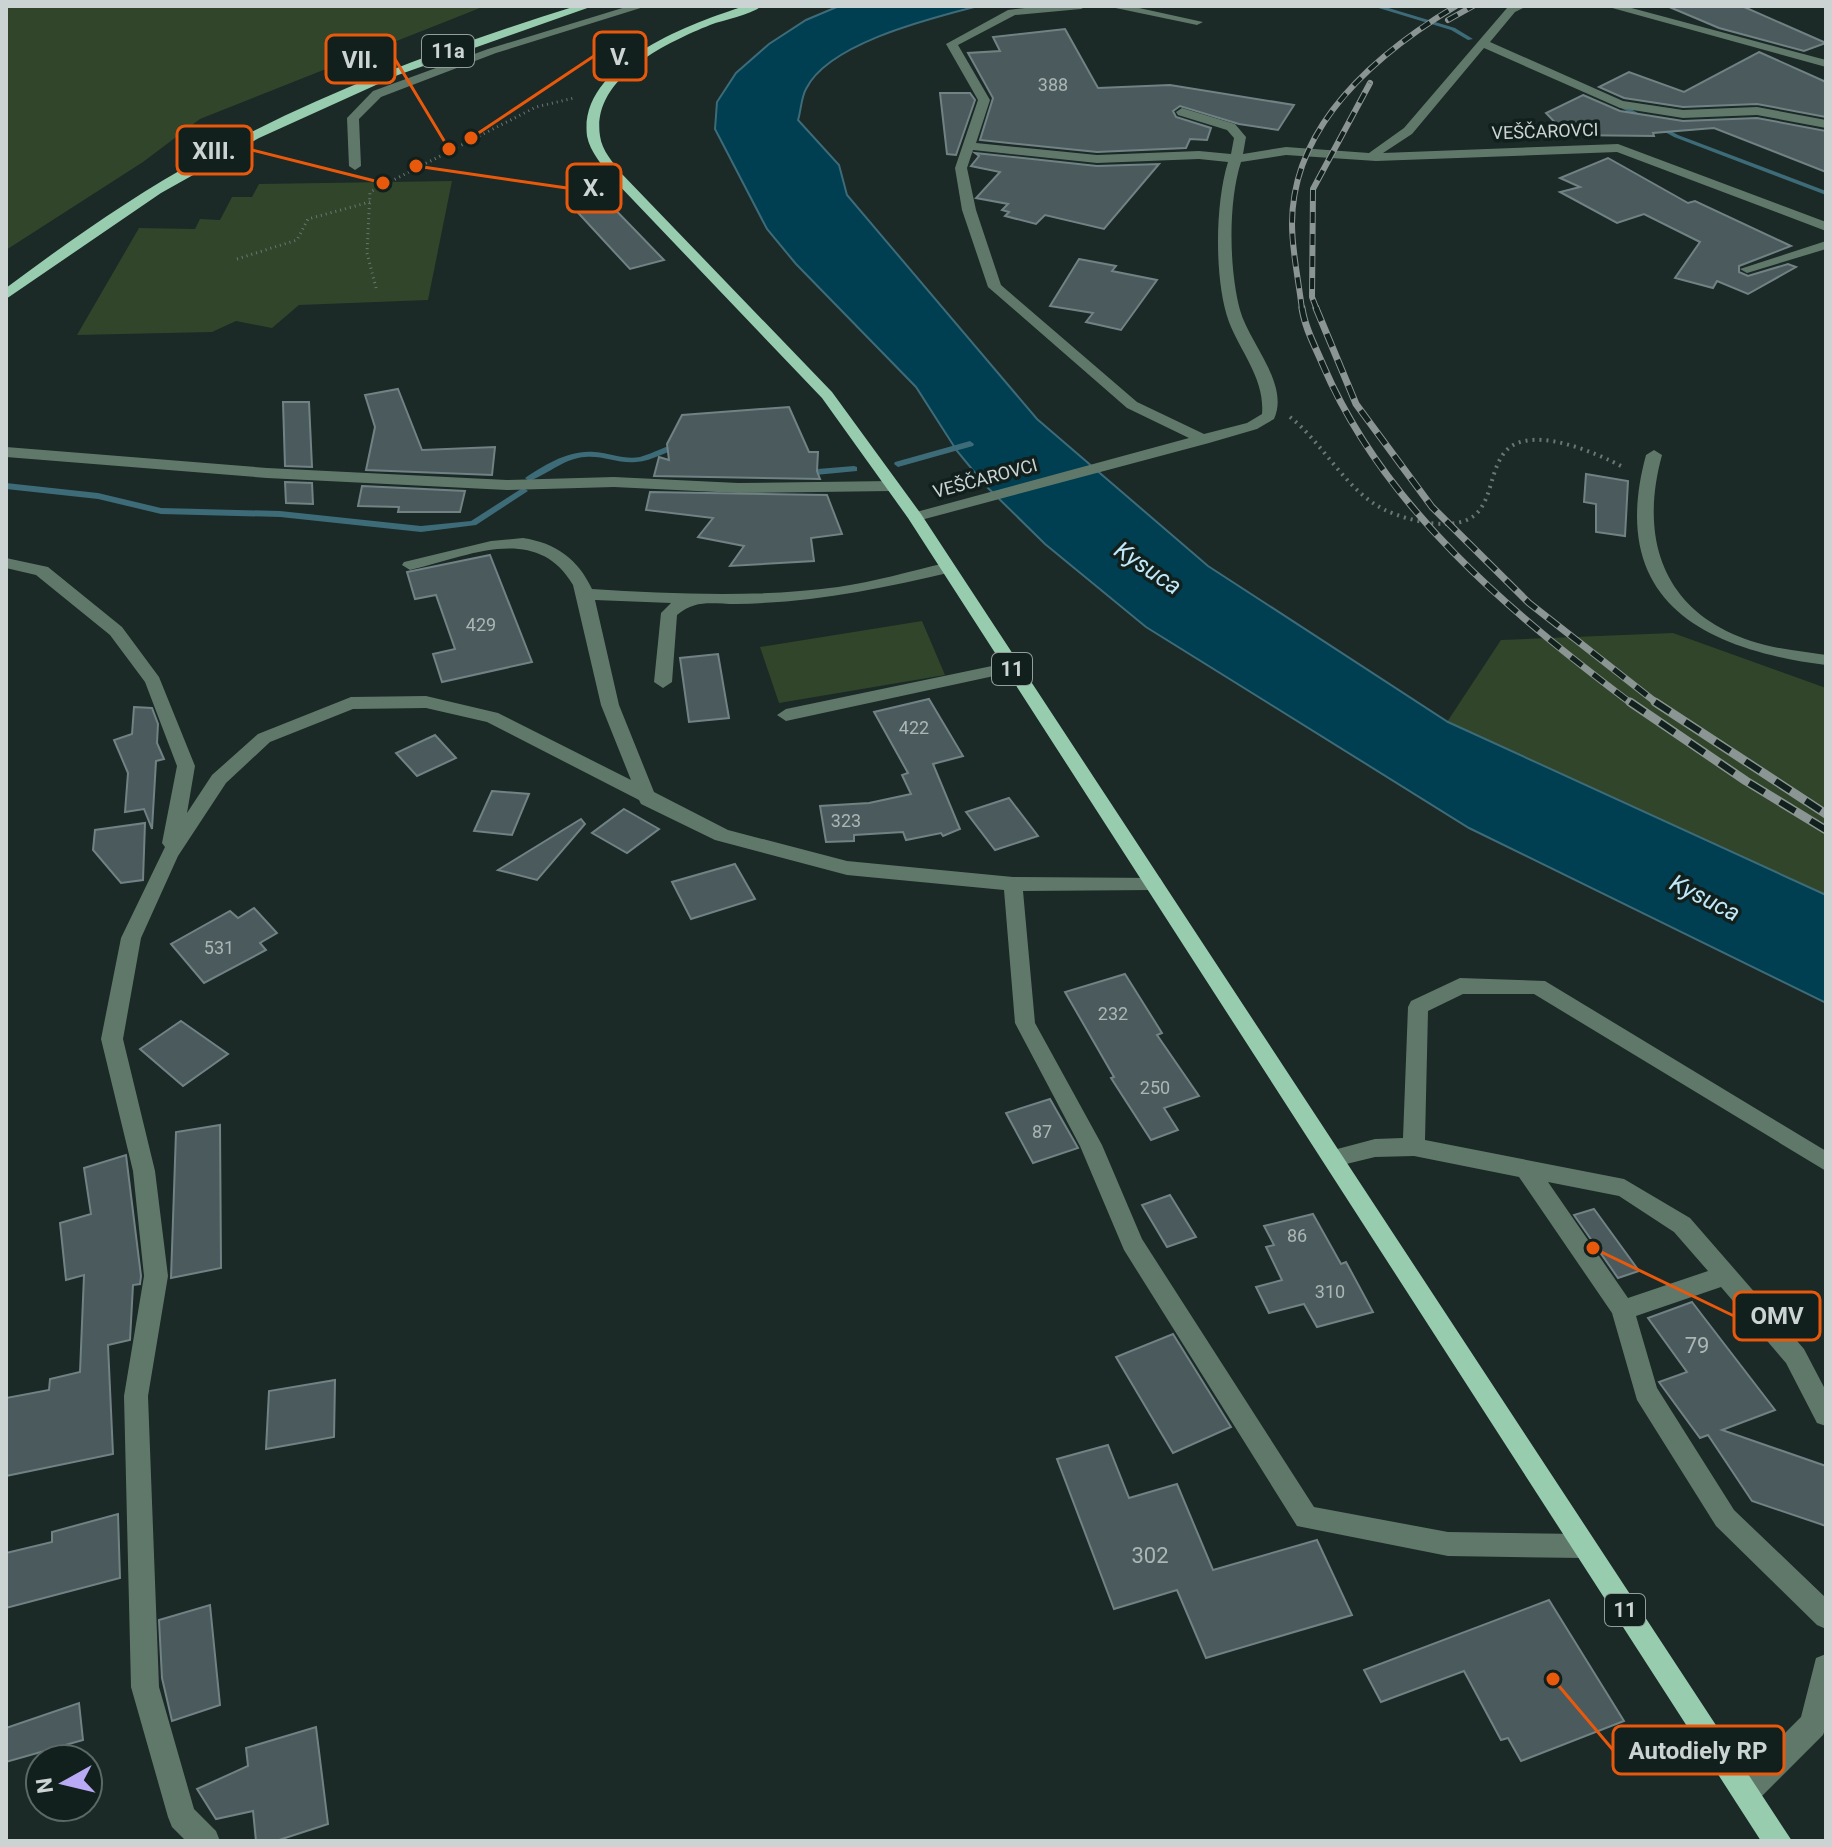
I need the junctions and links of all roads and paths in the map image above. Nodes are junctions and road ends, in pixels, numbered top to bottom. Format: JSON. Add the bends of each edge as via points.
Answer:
{"nodes":[{"id":1,"x":587,"y":6,"type":"edge"},
{"id":2,"x":641,"y":6,"type":"edge"},
{"id":3,"x":756,"y":6,"type":"edge"},
{"id":4,"x":1081,"y":6,"type":"edge"},
{"id":5,"x":1112,"y":6,"type":"edge"},
{"id":6,"x":1521,"y":6,"type":"edge"},
{"id":7,"x":1611,"y":6,"type":"edge"},
{"id":8,"x":1197,"y":22,"type":"dead end"},
{"id":9,"x":1482,"y":43,"type":"junction"},
{"id":10,"x":1826,"y":64,"type":"edge"},
{"id":11,"x":536,"y":107,"type":"dead end"},
{"id":12,"x":1182,"y":112,"type":"dead end"},
{"id":13,"x":1826,"y":124,"type":"edge"},
{"id":14,"x":969,"y":146,"type":"junction"},
{"id":15,"x":1347,"y":156,"type":"junction"},
{"id":16,"x":1238,"y":159,"type":"junction"},
{"id":17,"x":355,"y":166,"type":"dead end"},
{"id":18,"x":370,"y":202,"type":"junction"},
{"id":19,"x":1826,"y":227,"type":"edge"},
{"id":20,"x":1826,"y":245,"type":"edge"},
{"id":21,"x":237,"y":259,"type":"dead end"},
{"id":22,"x":1747,"y":269,"type":"dead end"},
{"id":23,"x":376,"y":288,"type":"dead end"},
{"id":24,"x":6,"y":295,"type":"edge"},
{"id":25,"x":1271,"y":409,"type":"junction"},
{"id":26,"x":1204,"y":440,"type":"junction"},
{"id":27,"x":10,"y":453,"type":"edge"},
{"id":28,"x":1654,"y":455,"type":"dead end"},
{"id":29,"x":1644,"y":483,"type":"junction"},
{"id":30,"x":891,"y":486,"type":"junction"},
{"id":31,"x":915,"y":517,"type":"junction"},
{"id":32,"x":6,"y":563,"type":"edge"},
{"id":33,"x":410,"y":565,"type":"dead end"},
{"id":34,"x":946,"y":568,"type":"junction"},
{"id":35,"x":586,"y":594,"type":"junction"},
{"id":36,"x":686,"y":599,"type":"junction"},
{"id":37,"x":1826,"y":660,"type":"edge"},
{"id":38,"x":1011,"y":667,"type":"junction"},
{"id":39,"x":663,"y":682,"type":"dead end"},
{"id":40,"x":786,"y":715,"type":"dead end"},
{"id":41,"x":648,"y":800,"type":"junction"},
{"id":42,"x":169,"y":855,"type":"junction"},
{"id":43,"x":1153,"y":883,"type":"junction"},
{"id":44,"x":1013,"y":884,"type":"junction"},
{"id":45,"x":1414,"y":1147,"type":"junction"},
{"id":46,"x":1334,"y":1158,"type":"junction"},
{"id":47,"x":1826,"y":1162,"type":"edge"},
{"id":48,"x":1525,"y":1167,"type":"junction"},
{"id":49,"x":1726,"y":1275,"type":"junction"},
{"id":50,"x":1623,"y":1310,"type":"junction"},
{"id":51,"x":1826,"y":1415,"type":"edge"},
{"id":52,"x":1583,"y":1546,"type":"junction"},
{"id":53,"x":1826,"y":1616,"type":"edge"},
{"id":54,"x":1826,"y":1667,"type":"edge"},
{"id":55,"x":1746,"y":1792,"type":"junction"},
{"id":56,"x":206,"y":1841,"type":"edge"},
{"id":57,"x":1778,"y":1841,"type":"edge"}],
"edges":[{"from":1,"to":24,"type":"main road","number":"11a","via":[[466,44],[313,107],[155,191]]},
{"from":2,"to":17,"type":"street","via":[[492,51],[377,94],[353,118]]},
{"from":3,"to":30,"type":"main road","number":"11","via":[[663,43],[630,63],[599,100],[593,135],[617,176],[827,395]]},
{"from":4,"to":14,"type":"street","via":[[1012,12],[952,44],[984,100]]},
{"from":5,"to":8,"type":"street"},
{"from":6,"to":9,"type":"street","name":"VEŠČAROVCI"},
{"from":7,"to":10,"type":"street"},
{"from":9,"to":13,"type":"street","name":"VEŠČAROVCI","via":[[1620,104],[1683,114],[1757,111]]},
{"from":9,"to":15,"type":"street","name":"VEŠČAROVCI","via":[[1397,142],[1373,154]]},
{"from":11,"to":18,"type":"path","via":[[370,192]]},
{"from":12,"to":16,"type":"street","via":[[1237,130]]},
{"from":14,"to":16,"type":"street","name":"VEŠČAROVCI","via":[[1097,159]]},
{"from":14,"to":26,"type":"street","via":[[961,168],[995,287],[1132,405]]},
{"from":15,"to":16,"type":"street","name":"VEŠČAROVCI","via":[[1286,151]]},
{"from":15,"to":19,"type":"street","name":"VEŠČAROVCI","via":[[1618,148]]},
{"from":16,"to":25,"type":"street","via":[[1228,185],[1231,302],[1236,326],[1273,399]]},
{"from":18,"to":21,"type":"path","via":[[308,219],[297,240]]},
{"from":18,"to":23,"type":"path","via":[[367,253]]},
{"from":20,"to":22,"type":"street"},
{"from":25,"to":26,"type":"street","name":"VEŠČAROVCI","via":[[1252,426]]},
{"from":25,"to":29,"type":"path","via":[[1301,424],[1381,509],[1407,518],[1472,518],[1509,447],[1523,442],[1587,450],[1611,459]]},
{"from":26,"to":31,"type":"street","name":"VEŠČAROVCI"},
{"from":27,"to":30,"type":"street","via":[[507,485]]},
{"from":28,"to":29,"type":"street"},
{"from":29,"to":37,"type":"street","via":[[1646,553],[1683,608],[1738,642]]},
{"from":30,"to":31,"type":"main road","number":"11"},
{"from":31,"to":34,"type":"main road","number":"11"},
{"from":32,"to":42,"type":"street","via":[[42,571],[116,631],[153,681],[186,766]]},
{"from":33,"to":35,"type":"street","via":[[494,547],[537,545],[567,562]]},
{"from":34,"to":36,"type":"street","via":[[840,592]]},
{"from":34,"to":38,"type":"main road","number":"11"},
{"from":35,"to":36,"type":"street"},
{"from":35,"to":41,"type":"street","via":[[606,693]]},
{"from":36,"to":39,"type":"street","via":[[669,613]]},
{"from":38,"to":40,"type":"street"},
{"from":38,"to":43,"type":"main road","number":"11"},
{"from":41,"to":42,"type":"street","via":[[492,717],[426,702],[351,703],[264,738],[219,779]]},
{"from":41,"to":44,"type":"street","via":[[722,835],[847,868]]},
{"from":42,"to":56,"type":"street","via":[[131,938],[112,1039],[144,1171],[156,1276],[136,1396],[145,1687],[182,1817]]},
{"from":43,"to":44,"type":"street"},
{"from":43,"to":46,"type":"main road","number":"11"},
{"from":44,"to":52,"type":"street","via":[[1025,1023],[1091,1145],[1132,1243],[1306,1518],[1448,1544]]},
{"from":45,"to":46,"type":"street","via":[[1375,1148]]},
{"from":45,"to":47,"type":"street","via":[[1418,1007],[1460,986],[1538,986]]},
{"from":45,"to":48,"type":"street"},
{"from":46,"to":52,"type":"main road","number":"11"},
{"from":48,"to":49,"type":"street","via":[[1624,1188],[1682,1225]]},
{"from":48,"to":50,"type":"street"},
{"from":49,"to":50,"type":"street"},
{"from":49,"to":51,"type":"street","via":[[1795,1356]]},
{"from":50,"to":53,"type":"street","via":[[1646,1392],[1725,1518]]},
{"from":52,"to":55,"type":"main road","number":"11"},
{"from":54,"to":55,"type":"street","via":[[1813,1725]]},
{"from":55,"to":57,"type":"main road","number":"11"}]}
